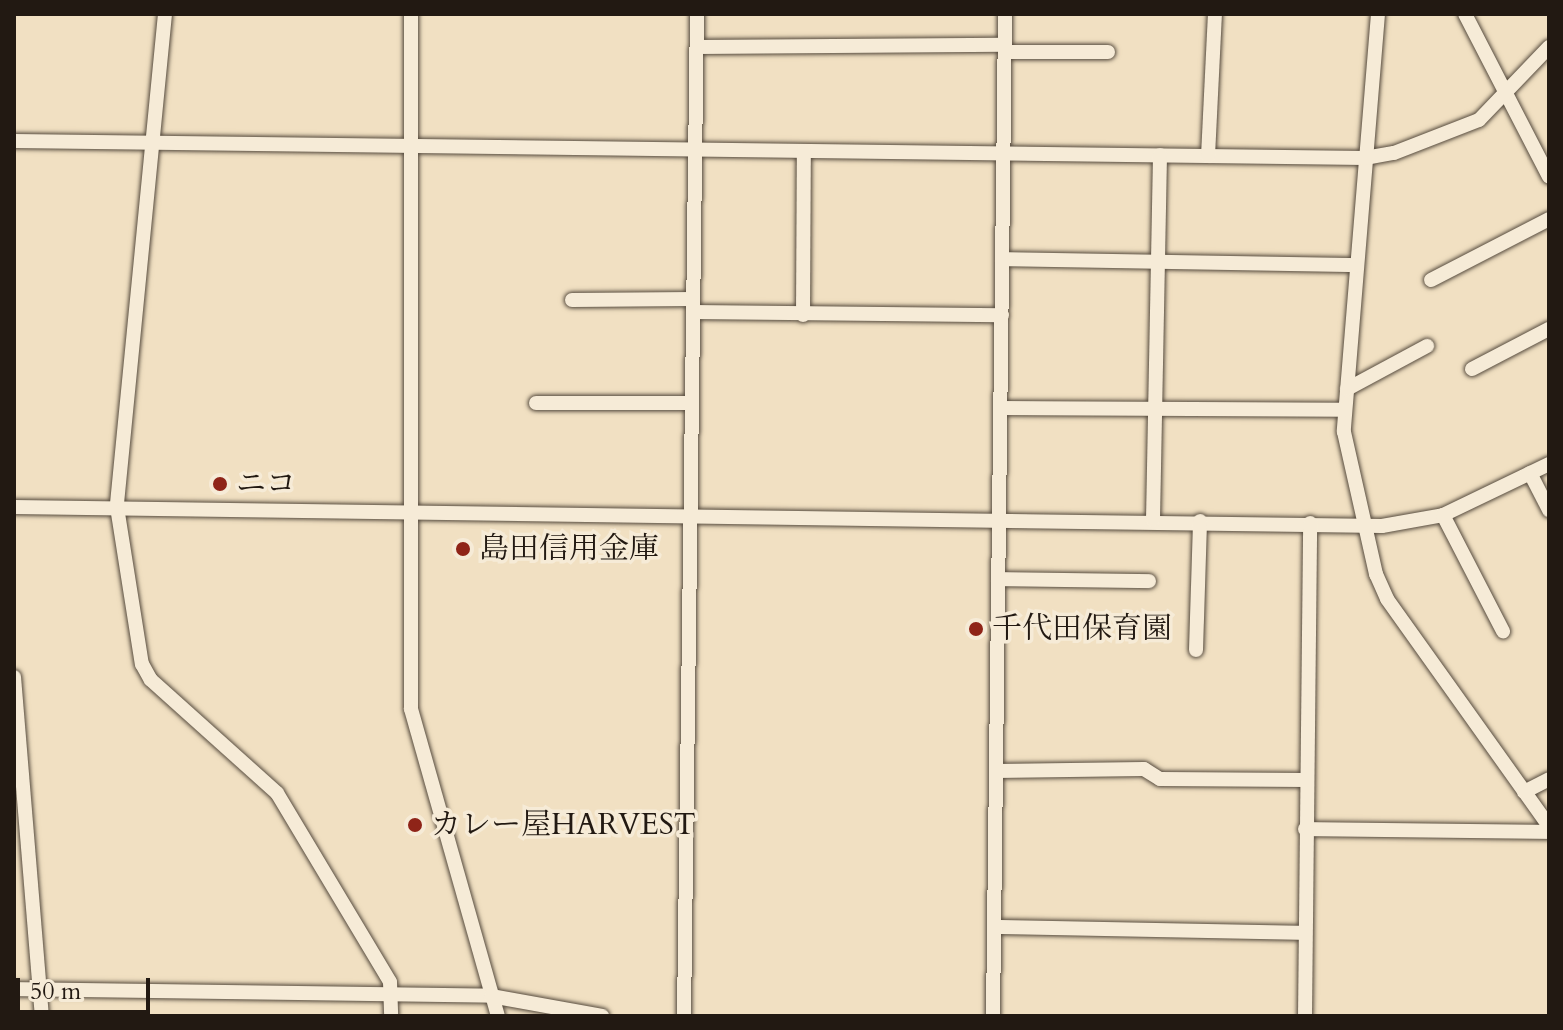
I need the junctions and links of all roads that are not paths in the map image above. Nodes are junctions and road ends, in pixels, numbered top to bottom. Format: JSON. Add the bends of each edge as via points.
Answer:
{"nodes":[{"id":1,"x":165,"y":14,"type":"edge"},
{"id":2,"x":411,"y":14,"type":"edge"},
{"id":3,"x":697,"y":14,"type":"edge"},
{"id":4,"x":1005,"y":14,"type":"edge"},
{"id":5,"x":1215,"y":14,"type":"edge"},
{"id":6,"x":1378,"y":14,"type":"edge"},
{"id":7,"x":1465,"y":14,"type":"edge"},
{"id":8,"x":697,"y":47,"type":"junction"},
{"id":9,"x":1549,"y":47,"type":"edge"},
{"id":10,"x":1005,"y":48,"type":"junction"},
{"id":11,"x":1108,"y":52,"type":"dead end"},
{"id":12,"x":1505,"y":95,"type":"junction"},
{"id":13,"x":14,"y":141,"type":"edge"},
{"id":14,"x":151,"y":144,"type":"junction"},
{"id":15,"x":411,"y":146,"type":"junction"},
{"id":16,"x":694,"y":149,"type":"junction"},
{"id":17,"x":804,"y":151,"type":"junction"},
{"id":18,"x":1003,"y":154,"type":"junction"},
{"id":19,"x":1160,"y":155,"type":"junction"},
{"id":20,"x":1208,"y":156,"type":"junction"},
{"id":21,"x":1365,"y":158,"type":"junction"},
{"id":22,"x":1549,"y":177,"type":"edge"},
{"id":23,"x":1549,"y":219,"type":"edge"},
{"id":24,"x":1002,"y":259,"type":"junction"},
{"id":25,"x":1157,"y":261,"type":"junction"},
{"id":26,"x":1356,"y":265,"type":"junction"},
{"id":27,"x":1431,"y":280,"type":"dead end"},
{"id":28,"x":572,"y":300,"type":"dead end"},
{"id":29,"x":693,"y":305,"type":"junction"},
{"id":30,"x":803,"y":315,"type":"junction"},
{"id":31,"x":1002,"y":315,"type":"junction"},
{"id":32,"x":1549,"y":329,"type":"edge"},
{"id":33,"x":1427,"y":346,"type":"dead end"},
{"id":34,"x":1472,"y":369,"type":"dead end"},
{"id":35,"x":1347,"y":389,"type":"junction"},
{"id":36,"x":536,"y":403,"type":"dead end"},
{"id":37,"x":692,"y":403,"type":"junction"},
{"id":38,"x":1001,"y":408,"type":"junction"},
{"id":39,"x":1154,"y":409,"type":"junction"},
{"id":40,"x":1345,"y":410,"type":"junction"},
{"id":41,"x":1549,"y":464,"type":"edge"},
{"id":42,"x":1530,"y":473,"type":"junction"},
{"id":43,"x":14,"y":507,"type":"edge"},
{"id":44,"x":117,"y":507,"type":"junction"},
{"id":45,"x":410,"y":509,"type":"junction"},
{"id":46,"x":1549,"y":510,"type":"edge"},
{"id":47,"x":691,"y":513,"type":"junction"},
{"id":48,"x":1443,"y":515,"type":"junction"},
{"id":49,"x":999,"y":518,"type":"junction"},
{"id":50,"x":1153,"y":520,"type":"junction"},
{"id":51,"x":1200,"y":521,"type":"junction"},
{"id":52,"x":1310,"y":523,"type":"junction"},
{"id":53,"x":1364,"y":525,"type":"junction"},
{"id":54,"x":998,"y":579,"type":"junction"},
{"id":55,"x":1149,"y":581,"type":"dead end"},
{"id":56,"x":1503,"y":631,"type":"dead end"},
{"id":57,"x":1196,"y":650,"type":"dead end"},
{"id":58,"x":14,"y":677,"type":"edge"},
{"id":59,"x":16,"y":718,"type":"edge"},
{"id":60,"x":996,"y":771,"type":"junction"},
{"id":61,"x":1549,"y":779,"type":"edge"},
{"id":62,"x":1306,"y":780,"type":"junction"},
{"id":63,"x":1524,"y":792,"type":"junction"},
{"id":64,"x":1305,"y":829,"type":"junction"},
{"id":65,"x":1549,"y":829,"type":"edge"},
{"id":66,"x":995,"y":927,"type":"junction"},
{"id":67,"x":1304,"y":933,"type":"junction"},
{"id":68,"x":14,"y":989,"type":"edge"},
{"id":69,"x":42,"y":990,"type":"junction"},
{"id":70,"x":391,"y":994,"type":"junction"},
{"id":71,"x":491,"y":996,"type":"junction"},
{"id":72,"x":42,"y":1016,"type":"edge"},
{"id":73,"x":391,"y":1016,"type":"edge"},
{"id":74,"x":498,"y":1016,"type":"edge"},
{"id":75,"x":602,"y":1016,"type":"edge"},
{"id":76,"x":684,"y":1016,"type":"edge"},
{"id":77,"x":993,"y":1016,"type":"edge"},
{"id":78,"x":1305,"y":1016,"type":"edge"}],
"edges":[{"from":1,"to":14,"type":"street"},
{"from":2,"to":15,"type":"street"},
{"from":3,"to":8,"type":"street"},
{"from":4,"to":10,"type":"street"},
{"from":5,"to":20,"type":"street"},
{"from":6,"to":21,"type":"street"},
{"from":7,"to":12,"type":"street"},
{"from":8,"to":10,"type":"street"},
{"from":8,"to":16,"type":"street"},
{"from":9,"to":12,"type":"street"},
{"from":10,"to":11,"type":"street"},
{"from":10,"to":18,"type":"street"},
{"from":12,"to":21,"type":"street","via":[[1479,120],[1394,153]]},
{"from":12,"to":22,"type":"street"},
{"from":13,"to":14,"type":"street"},
{"from":14,"to":15,"type":"street"},
{"from":14,"to":44,"type":"street"},
{"from":15,"to":16,"type":"street"},
{"from":15,"to":45,"type":"street"},
{"from":16,"to":17,"type":"street"},
{"from":16,"to":29,"type":"street"},
{"from":17,"to":18,"type":"street"},
{"from":17,"to":30,"type":"street"},
{"from":18,"to":19,"type":"street"},
{"from":18,"to":24,"type":"street"},
{"from":19,"to":20,"type":"street"},
{"from":19,"to":25,"type":"street"},
{"from":20,"to":21,"type":"street"},
{"from":21,"to":26,"type":"street"},
{"from":23,"to":27,"type":"street"},
{"from":24,"to":25,"type":"street"},
{"from":24,"to":31,"type":"street"},
{"from":25,"to":26,"type":"street"},
{"from":25,"to":39,"type":"street"},
{"from":26,"to":35,"type":"street"},
{"from":28,"to":29,"type":"street"},
{"from":29,"to":30,"type":"street"},
{"from":29,"to":37,"type":"street"},
{"from":30,"to":31,"type":"street"},
{"from":31,"to":38,"type":"street"},
{"from":32,"to":34,"type":"street"},
{"from":33,"to":35,"type":"street"},
{"from":35,"to":40,"type":"street"},
{"from":36,"to":37,"type":"street"},
{"from":37,"to":47,"type":"street"},
{"from":38,"to":39,"type":"street"},
{"from":38,"to":49,"type":"street"},
{"from":39,"to":40,"type":"street"},
{"from":39,"to":50,"type":"street"},
{"from":40,"to":53,"type":"street","via":[[1344,432]]},
{"from":41,"to":42,"type":"street"},
{"from":42,"to":46,"type":"street"},
{"from":42,"to":48,"type":"street"},
{"from":43,"to":44,"type":"street"},
{"from":44,"to":45,"type":"street"},
{"from":44,"to":70,"type":"street","via":[[142,664],[151,680],[277,793],[390,982]]},
{"from":45,"to":47,"type":"street"},
{"from":45,"to":71,"type":"street","via":[[411,709]]},
{"from":47,"to":49,"type":"street"},
{"from":47,"to":76,"type":"street"},
{"from":48,"to":53,"type":"street","via":[[1399,525]]},
{"from":48,"to":56,"type":"street"},
{"from":49,"to":50,"type":"street"},
{"from":49,"to":54,"type":"street"},
{"from":50,"to":51,"type":"street"},
{"from":51,"to":52,"type":"street"},
{"from":51,"to":57,"type":"street"},
{"from":52,"to":53,"type":"street"},
{"from":52,"to":62,"type":"street"},
{"from":53,"to":63,"type":"street","via":[[1376,574],[1401,624]]},
{"from":54,"to":55,"type":"street"},
{"from":54,"to":60,"type":"street"},
{"from":58,"to":59,"type":"street"},
{"from":59,"to":69,"type":"street"},
{"from":60,"to":62,"type":"street","via":[[1144,769],[1160,779]]},
{"from":60,"to":66,"type":"street"},
{"from":61,"to":63,"type":"street"},
{"from":62,"to":64,"type":"street"},
{"from":63,"to":65,"type":"street"},
{"from":64,"to":65,"type":"street"},
{"from":64,"to":67,"type":"street"},
{"from":66,"to":67,"type":"street"},
{"from":66,"to":77,"type":"street"},
{"from":67,"to":78,"type":"street"},
{"from":68,"to":69,"type":"street"},
{"from":69,"to":70,"type":"street"},
{"from":69,"to":72,"type":"street"},
{"from":70,"to":71,"type":"street"},
{"from":70,"to":73,"type":"street"},
{"from":71,"to":74,"type":"street"},
{"from":71,"to":75,"type":"street"}]}
